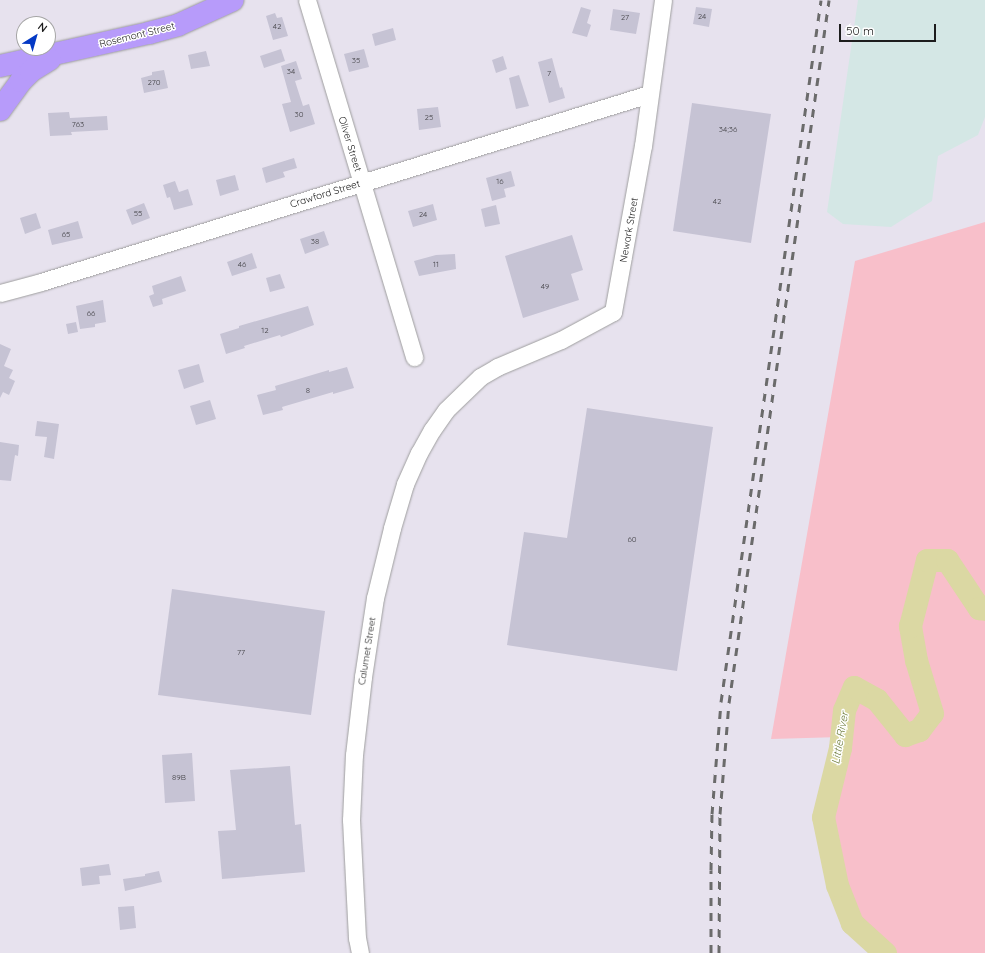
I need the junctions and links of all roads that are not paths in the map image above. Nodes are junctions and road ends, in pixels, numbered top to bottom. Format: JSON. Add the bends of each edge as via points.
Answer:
{"nodes":[{"id":1,"x":233,"y":0,"type":"edge"},
{"id":2,"x":307,"y":0,"type":"edge"},
{"id":3,"x":663,"y":0,"type":"edge"},
{"id":4,"x":61,"y":53,"type":"junction"},
{"id":5,"x":0,"y":66,"type":"edge"},
{"id":6,"x":649,"y":94,"type":"junction"},
{"id":7,"x":0,"y":110,"type":"edge"},
{"id":8,"x":362,"y":183,"type":"junction"},
{"id":9,"x":0,"y":293,"type":"edge"},
{"id":10,"x":414,"y":357,"type":"dead end"},
{"id":11,"x":480,"y":377,"type":"joint"},
{"id":12,"x":360,"y":953,"type":"edge"}],
"edges":[{"from":1,"to":4,"type":"main road","name":"Rosemont Street","via":[[171,27]]},
{"from":2,"to":8,"type":"street","name":"Oliver Street"},
{"from":3,"to":6,"type":"street","name":"Newark Street"},
{"from":4,"to":5,"type":"main road","name":"Rosemont Street"},
{"from":4,"to":7,"type":"main road","name":"Rosemont Street","via":[[31,71],[12,91]]},
{"from":6,"to":8,"type":"street","name":"Crawford Street"},
{"from":6,"to":11,"type":"street","name":"Newark Street","via":[[639,168],[613,312],[561,340],[497,367]]},
{"from":8,"to":9,"type":"street","name":"Crawford Street"},
{"from":8,"to":10,"type":"street","name":"Oliver Street"},
{"from":11,"to":12,"type":"street","name":"Calumet Street","via":[[446,410],[419,453],[405,484],[375,598],[362,677],[351,820]]}]}
